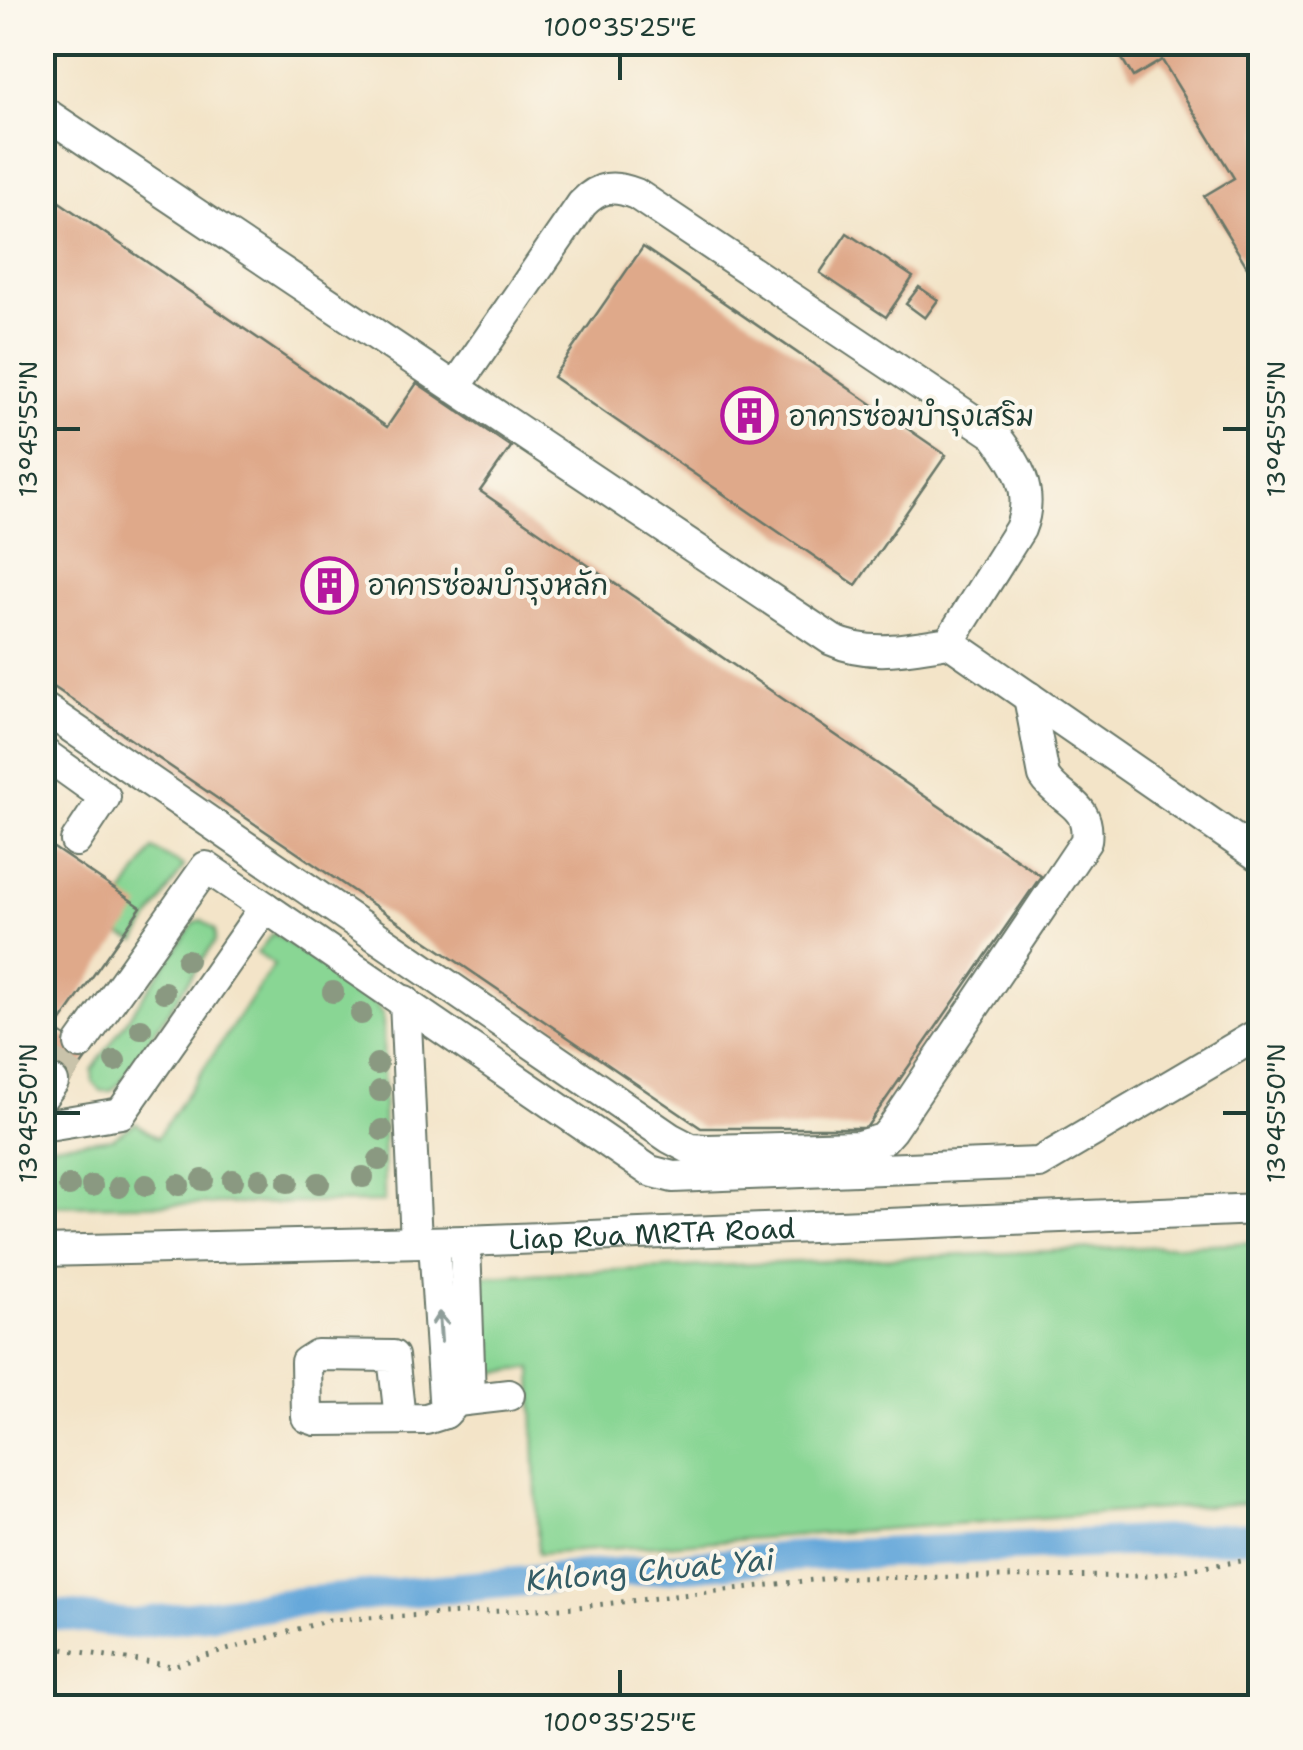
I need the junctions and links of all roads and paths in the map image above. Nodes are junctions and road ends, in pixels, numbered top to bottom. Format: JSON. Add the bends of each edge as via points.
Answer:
{"nodes":[{"id":1,"x":42,"y":111,"type":"edge"},
{"id":2,"x":454,"y":388,"type":"junction"},
{"id":3,"x":949,"y":642,"type":"junction"},
{"id":4,"x":1028,"y":697,"type":"junction"},
{"id":5,"x":42,"y":707,"type":"edge"},
{"id":6,"x":42,"y":752,"type":"edge"},
{"id":7,"x":76,"y":841,"type":"dead end"},
{"id":8,"x":1260,"y":857,"type":"edge"},
{"id":9,"x":265,"y":906,"type":"junction"},
{"id":10,"x":406,"y":1000,"type":"junction"},
{"id":11,"x":1260,"y":1033,"type":"edge"},
{"id":12,"x":80,"y":1044,"type":"tunnel mouth"},
{"id":13,"x":42,"y":1126,"type":"edge"},
{"id":14,"x":1259,"y":1209,"type":"edge"},
{"id":15,"x":438,"y":1241,"type":"junction"},
{"id":16,"x":42,"y":1250,"type":"edge"},
{"id":17,"x":510,"y":1395,"type":"dead end"},
{"id":18,"x":458,"y":1405,"type":"junction"},
{"id":19,"x":400,"y":1419,"type":"dead end"},
{"id":20,"x":1260,"y":1558,"type":"edge"},
{"id":21,"x":42,"y":1646,"type":"edge"}],
"edges":[{"from":1,"to":2,"type":"street"},
{"from":2,"to":3,"type":"street","via":[[832,640],[880,652]]},
{"from":2,"to":3,"type":"street","via":[[592,194],[606,187],[636,194],[981,424],[1007,450],[1027,493],[1027,512]]},
{"from":3,"to":4,"type":"street"},
{"from":4,"to":5,"type":"street","via":[[1044,776],[1081,810],[1086,841],[891,1130],[858,1146],[708,1150],[670,1138]]},
{"from":4,"to":8,"type":"street"},
{"from":6,"to":7,"type":"street","via":[[106,797]]},
{"from":9,"to":10,"type":"street"},
{"from":9,"to":12,"type":"street","via":[[206,867]]},
{"from":9,"to":13,"type":"street","via":[[121,1113]]},
{"from":10,"to":11,"type":"street","via":[[650,1170],[673,1177],[1039,1163]]},
{"from":10,"to":15,"type":"street"},
{"from":14,"to":15,"type":"street","name":"Liap Rua MRTA Road"},
{"from":15,"to":16,"type":"street","name":"Liap Rua MRTA Road"},
{"from":15,"to":18,"type":"street"},
{"from":17,"to":18,"type":"street"},
{"from":18,"to":19,"type":"street","via":[[435,1418]]},
{"from":20,"to":21,"type":"path","via":[[1148,1576],[830,1578],[578,1606],[330,1620],[172,1666]]}]}
